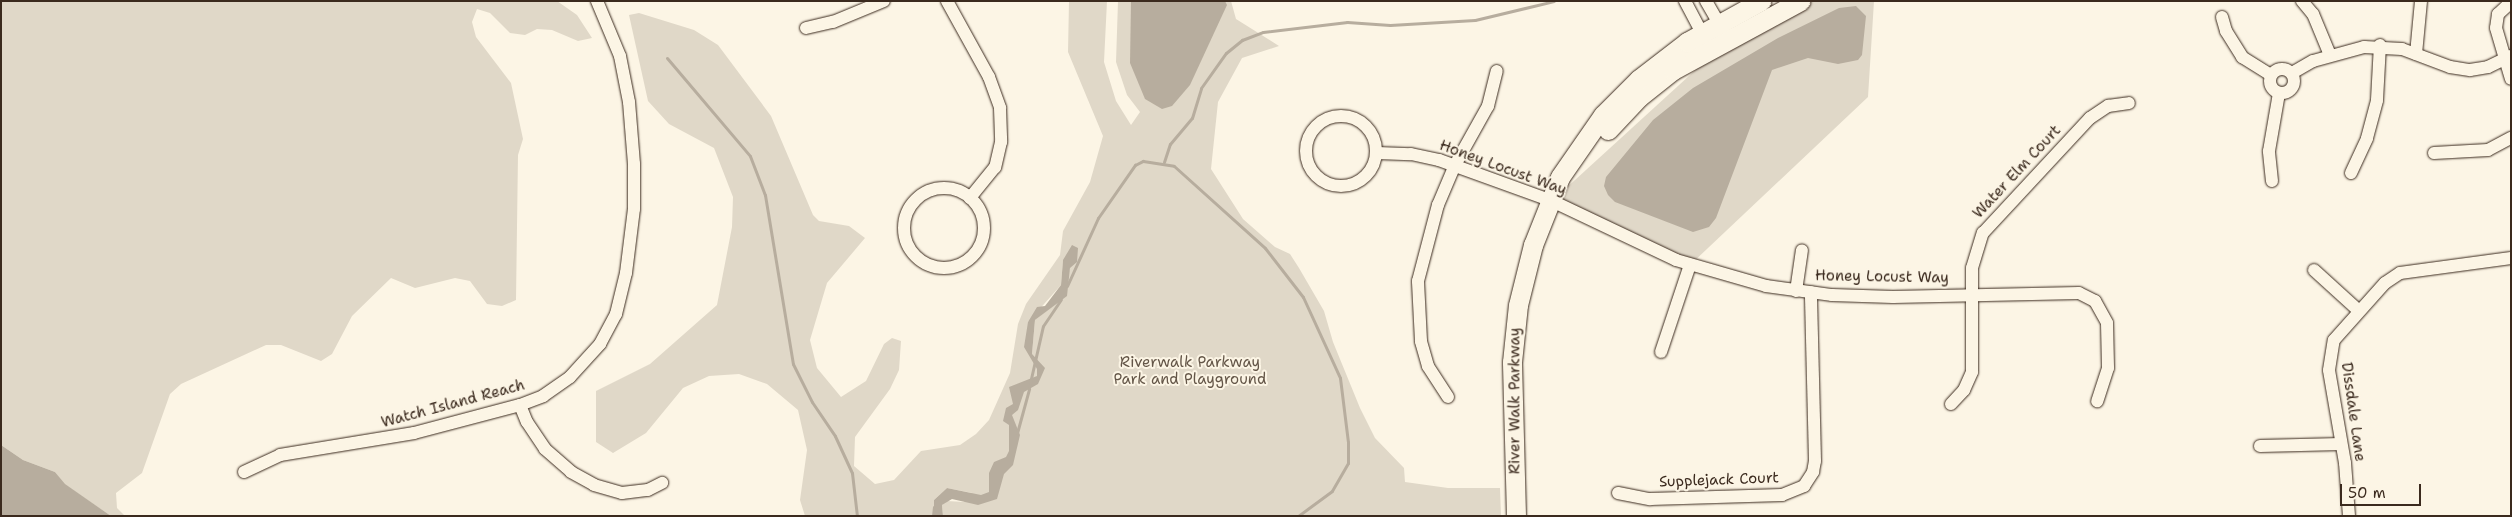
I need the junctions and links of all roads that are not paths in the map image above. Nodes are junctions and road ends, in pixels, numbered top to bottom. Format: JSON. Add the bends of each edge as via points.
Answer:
{"nodes":[{"id":1,"x":597,"y":1,"type":"edge"},
{"id":2,"x":884,"y":1,"type":"edge"},
{"id":3,"x":947,"y":1,"type":"edge"},
{"id":4,"x":1685,"y":1,"type":"edge"},
{"id":5,"x":1706,"y":1,"type":"edge"},
{"id":6,"x":1761,"y":1,"type":"edge"},
{"id":7,"x":1800,"y":1,"type":"edge"},
{"id":8,"x":2302,"y":1,"type":"edge"},
{"id":9,"x":2422,"y":1,"type":"edge"},
{"id":10,"x":2511,"y":2,"type":"edge"},
{"id":11,"x":2222,"y":17,"type":"dead end"},
{"id":12,"x":806,"y":28,"type":"dead end"},
{"id":13,"x":1723,"y":31,"type":"junction"},
{"id":14,"x":1706,"y":40,"type":"junction"},
{"id":15,"x":2380,"y":45,"type":"junction"},
{"id":16,"x":2416,"y":54,"type":"junction"},
{"id":17,"x":2330,"y":56,"type":"junction"},
{"id":18,"x":2508,"y":58,"type":"edge"},
{"id":19,"x":1497,"y":72,"type":"dead end"},
{"id":20,"x":2292,"y":73,"type":"junction"},
{"id":21,"x":2271,"y":75,"type":"junction"},
{"id":22,"x":2511,"y":79,"type":"edge"},
{"id":23,"x":2279,"y":93,"type":"junction"},
{"id":24,"x":2129,"y":103,"type":"dead end"},
{"id":25,"x":2511,"y":138,"type":"edge"},
{"id":26,"x":1376,"y":153,"type":"junction"},
{"id":27,"x":2434,"y":153,"type":"dead end"},
{"id":28,"x":1455,"y":165,"type":"junction"},
{"id":29,"x":2351,"y":173,"type":"dead end"},
{"id":30,"x":2272,"y":181,"type":"dead end"},
{"id":31,"x":970,"y":198,"type":"junction"},
{"id":32,"x":1552,"y":201,"type":"junction"},
{"id":33,"x":1802,"y":250,"type":"dead end"},
{"id":34,"x":2511,"y":258,"type":"edge"},
{"id":35,"x":1690,"y":265,"type":"junction"},
{"id":36,"x":2314,"y":270,"type":"dead end"},
{"id":37,"x":1796,"y":291,"type":"junction"},
{"id":38,"x":1811,"y":292,"type":"junction"},
{"id":39,"x":1973,"y":294,"type":"junction"},
{"id":40,"x":2358,"y":310,"type":"junction"},
{"id":41,"x":1661,"y":352,"type":"dead end"},
{"id":42,"x":1448,"y":397,"type":"dead end"},
{"id":43,"x":2098,"y":401,"type":"dead end"},
{"id":44,"x":1951,"y":404,"type":"dead end"},
{"id":45,"x":520,"y":405,"type":"junction"},
{"id":46,"x":2341,"y":444,"type":"junction"},
{"id":47,"x":2260,"y":446,"type":"dead end"},
{"id":48,"x":244,"y":472,"type":"dead end"},
{"id":49,"x":662,"y":483,"type":"dead end"},
{"id":50,"x":1618,"y":493,"type":"dead end"},
{"id":51,"x":1516,"y":516,"type":"edge"},
{"id":52,"x":2349,"y":516,"type":"edge"}],
"edges":[{"from":1,"to":45,"type":"street","name":"Watch Island Reach","via":[[620,56],[631,117],[634,209],[626,273],[612,322],[583,365],[550,392]]},
{"from":2,"to":12,"type":"street","via":[[834,22]]},
{"from":3,"to":31,"type":"street","via":[[989,77],[1000,108],[1001,142],[995,167]]},
{"from":4,"to":14,"type":"street"},
{"from":5,"to":13,"type":"street"},
{"from":6,"to":13,"type":"street","name":"River Walk Parkway"},
{"from":7,"to":13,"type":"street","name":"River Walk Parkway"},
{"from":8,"to":17,"type":"street","via":[[2313,14]]},
{"from":9,"to":16,"type":"street"},
{"from":10,"to":18,"type":"street","via":[[2503,7],[2496,23],[2496,39]]},
{"from":11,"to":21,"type":"street","via":[[2226,31],[2242,57]]},
{"from":13,"to":14,"type":"street","name":"River Walk Parkway"},
{"from":14,"to":32,"type":"street","name":"River Walk Parkway","via":[[1615,121],[1569,184]]},
{"from":15,"to":16,"type":"street"},
{"from":15,"to":17,"type":"street"},
{"from":15,"to":29,"type":"street","via":[[2377,100],[2367,138]]},
{"from":16,"to":18,"type":"street","via":[[2450,67],[2470,70]]},
{"from":17,"to":20,"type":"street"},
{"from":18,"to":22,"type":"street"},
{"from":19,"to":28,"type":"street","via":[[1488,106]]},
{"from":20,"to":21,"type":"street","via":[[2278,69]]},
{"from":20,"to":23,"type":"street","via":[[2293,88]]},
{"from":21,"to":23,"type":"street","via":[[2272,88]]},
{"from":23,"to":30,"type":"street","via":[[2269,151]]},
{"from":24,"to":39,"type":"street","name":"Water Elm Court","via":[[2108,106],[2090,118],[1988,224],[1974,258]]},
{"from":25,"to":27,"type":"street","via":[[2488,150]]},
{"from":26,"to":26,"type":"street","via":[[1374,138],[1366,126],[1354,118],[1339,116],[1325,120],[1314,129],[1307,142],[1306,157],[1312,171],[1322,181],[1336,186],[1351,186],[1364,179],[1373,167]]},
{"from":26,"to":28,"type":"street","name":"Honey Locust Way","via":[[1411,154]]},
{"from":28,"to":32,"type":"street","name":"Honey Locust Way"},
{"from":28,"to":42,"type":"street","via":[[1425,246],[1417,301],[1420,341],[1428,366]]},
{"from":31,"to":31,"type":"street","via":[[960,191],[934,189],[913,202],[906,213],[905,238],[919,260],[944,268],[970,259],[978,249],[983,222]]},
{"from":32,"to":35,"type":"street","name":"Honey Locust Way","via":[[1638,244]]},
{"from":32,"to":51,"type":"street","name":"River Walk Parkway","via":[[1524,274],[1514,336]]},
{"from":33,"to":37,"type":"street"},
{"from":34,"to":40,"type":"street","name":"Dissdale Lane","via":[[2400,273],[2384,283]]},
{"from":35,"to":37,"type":"street","name":"Honey Locust Way"},
{"from":35,"to":41,"type":"street"},
{"from":36,"to":40,"type":"street"},
{"from":37,"to":38,"type":"street","name":"Honey Locust Way"},
{"from":38,"to":39,"type":"street","name":"Honey Locust Way","via":[[1893,297]]},
{"from":38,"to":50,"type":"street","name":"Supplejack Court","via":[[1815,461],[1813,472],[1804,486],[1782,495],[1650,498]]},
{"from":39,"to":43,"type":"street","name":"Honey Locust Way","via":[[2072,292],[2095,301],[2107,323],[2108,351],[2106,377]]},
{"from":39,"to":44,"type":"street","name":"Water Elm Court","via":[[1972,372],[1964,390]]},
{"from":40,"to":46,"type":"street","name":"Dissdale Lane","via":[[2334,340],[2329,359]]},
{"from":45,"to":48,"type":"street","name":"Watch Island Reach","via":[[414,433],[280,455]]},
{"from":45,"to":49,"type":"street","via":[[545,449],[579,476],[622,493],[648,490]]},
{"from":46,"to":47,"type":"street"},
{"from":46,"to":52,"type":"street","name":"Dissdale Lane"}]}
